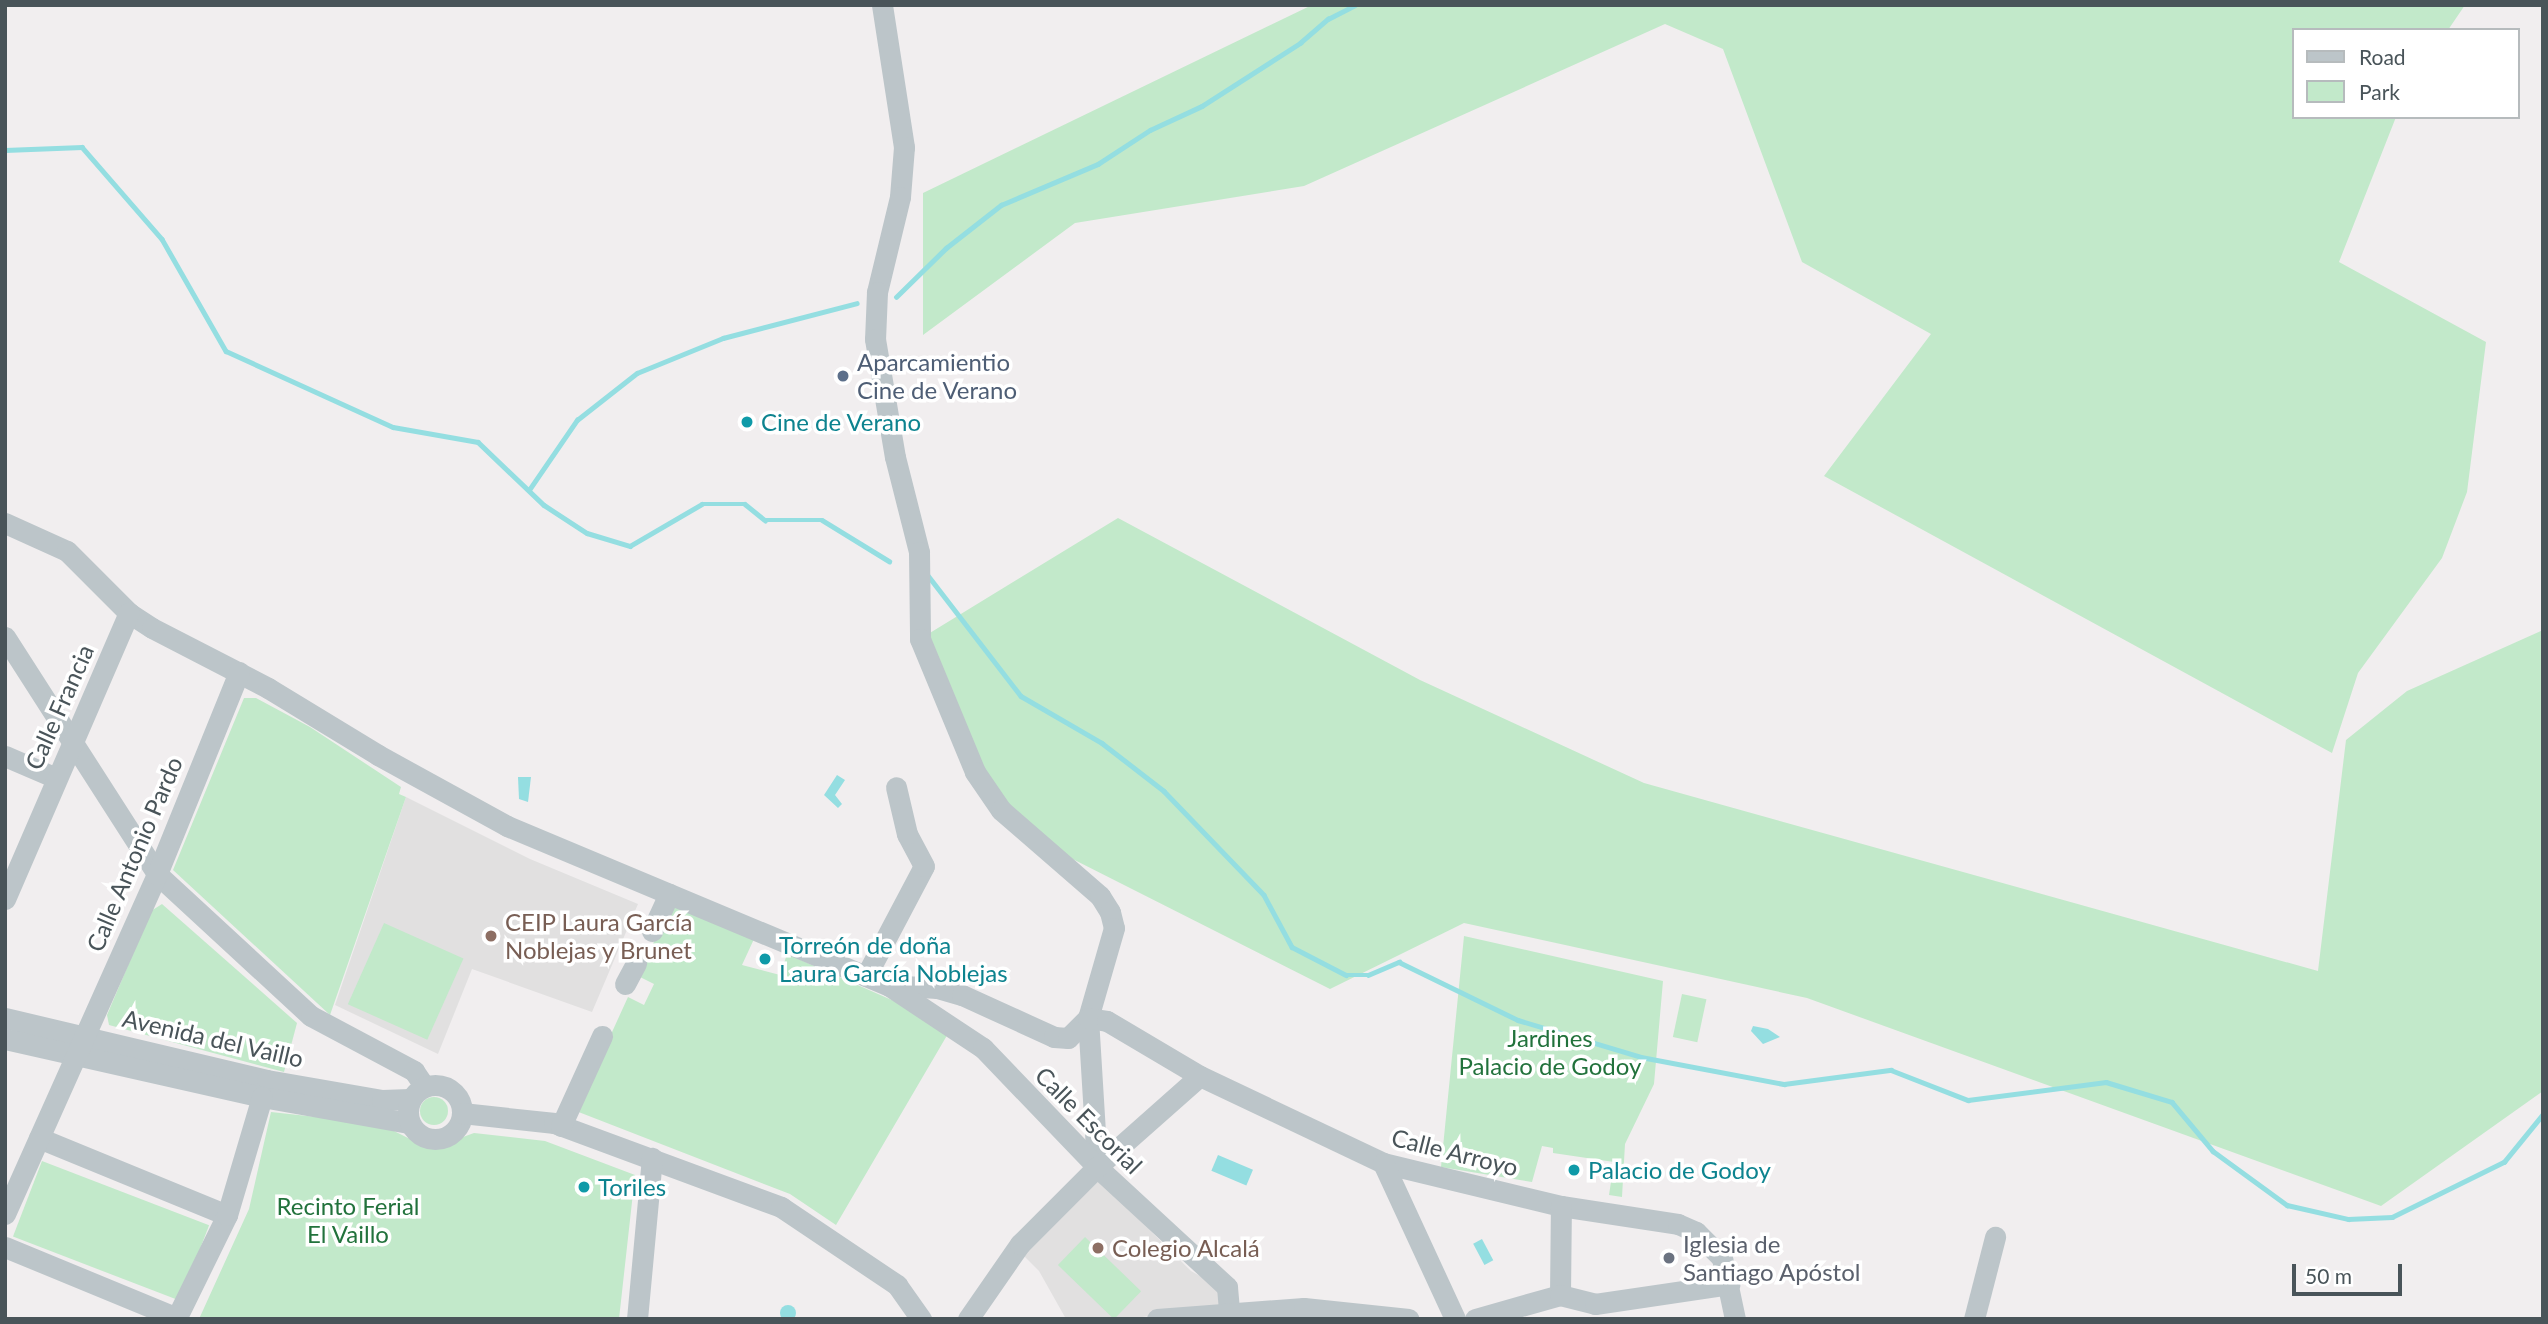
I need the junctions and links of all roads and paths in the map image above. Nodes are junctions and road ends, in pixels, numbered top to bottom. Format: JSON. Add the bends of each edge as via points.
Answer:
{"nodes":[{"id":1,"x":882,"y":5,"type":"edge"},
{"id":2,"x":5,"y":523,"type":"edge"},
{"id":3,"x":129,"y":613,"type":"junction"},
{"id":4,"x":5,"y":637,"type":"edge"},
{"id":5,"x":239,"y":672,"type":"junction"},
{"id":6,"x":72,"y":743,"type":"junction"},
{"id":7,"x":5,"y":756,"type":"edge"},
{"id":8,"x":56,"y":778,"type":"junction"},
{"id":9,"x":896,"y":788,"type":"dead end"},
{"id":10,"x":157,"y":874,"type":"junction"},
{"id":11,"x":6,"y":893,"type":"edge"},
{"id":12,"x":669,"y":894,"type":"junction"},
{"id":13,"x":652,"y":931,"type":"dead end"},
{"id":14,"x":636,"y":963,"type":"dead end"},
{"id":15,"x":866,"y":976,"type":"junction"},
{"id":16,"x":625,"y":984,"type":"dead end"},
{"id":17,"x":888,"y":985,"type":"junction"},
{"id":18,"x":5,"y":1018,"type":"edge"},
{"id":19,"x":1088,"y":1018,"type":"junction"},
{"id":20,"x":602,"y":1036,"type":"dead end"},
{"id":21,"x":1068,"y":1038,"type":"junction"},
{"id":22,"x":5,"y":1039,"type":"edge"},
{"id":23,"x":80,"y":1045,"type":"junction"},
{"id":24,"x":1093,"y":1058,"type":"junction"},
{"id":25,"x":1200,"y":1076,"type":"junction"},
{"id":26,"x":417,"y":1093,"type":"junction"},
{"id":27,"x":262,"y":1097,"type":"junction"},
{"id":28,"x":463,"y":1113,"type":"junction"},
{"id":29,"x":410,"y":1123,"type":"junction"},
{"id":30,"x":561,"y":1126,"type":"junction"},
{"id":31,"x":39,"y":1138,"type":"junction"},
{"id":32,"x":652,"y":1158,"type":"junction"},
{"id":33,"x":1384,"y":1163,"type":"junction"},
{"id":34,"x":1097,"y":1167,"type":"junction"},
{"id":35,"x":1561,"y":1206,"type":"junction"},
{"id":36,"x":5,"y":1214,"type":"edge"},
{"id":37,"x":227,"y":1214,"type":"junction"},
{"id":38,"x":1995,"y":1237,"type":"dead end"},
{"id":39,"x":5,"y":1247,"type":"edge"},
{"id":40,"x":1730,"y":1284,"type":"junction"},
{"id":41,"x":1560,"y":1294,"type":"junction"},
{"id":42,"x":1228,"y":1311,"type":"junction"},
{"id":43,"x":1304,"y":1313,"type":"edge"},
{"id":44,"x":177,"y":1318,"type":"edge"},
{"id":45,"x":637,"y":1319,"type":"edge"},
{"id":46,"x":921,"y":1319,"type":"edge"},
{"id":47,"x":968,"y":1319,"type":"edge"},
{"id":48,"x":1157,"y":1319,"type":"edge"},
{"id":49,"x":1408,"y":1319,"type":"edge"},
{"id":50,"x":1455,"y":1319,"type":"edge"},
{"id":51,"x":1475,"y":1319,"type":"edge"},
{"id":52,"x":1735,"y":1319,"type":"edge"},
{"id":53,"x":1973,"y":1319,"type":"edge"}],
"edges":[{"from":1,"to":19,"type":"street","via":[[904,147],[900,197],[877,292],[876,339],[895,457],[919,552],[920,639],[975,772],[1002,810],[1100,895],[1110,912],[1114,928]]},
{"from":2,"to":3,"type":"street","via":[[67,551]]},
{"from":3,"to":5,"type":"street"},
{"from":3,"to":6,"type":"street","name":"Calle Francia"},
{"from":4,"to":6,"type":"street"},
{"from":5,"to":10,"type":"street","name":"Calle Antonio Pardo"},
{"from":5,"to":12,"type":"street","via":[[507,826]]},
{"from":6,"to":8,"type":"street","name":"Calle Francia"},
{"from":6,"to":10,"type":"street"},
{"from":7,"to":8,"type":"street"},
{"from":8,"to":11,"type":"street","name":"Calle Francia"},
{"from":9,"to":15,"type":"street","via":[[906,834],[924,866]]},
{"from":10,"to":23,"type":"street","name":"Calle Antonio Pardo"},
{"from":10,"to":26,"type":"street","via":[[310,1016],[414,1071]]},
{"from":12,"to":13,"type":"street"},
{"from":12,"to":15,"type":"street"},
{"from":14,"to":16,"type":"street"},
{"from":15,"to":17,"type":"street"},
{"from":17,"to":21,"type":"street","via":[[937,988],[962,995],[1054,1037]]},
{"from":17,"to":34,"type":"street","name":"Calle Escorial","via":[[983,1048]]},
{"from":18,"to":23,"type":"street","name":"Avenida del Vaillo"},
{"from":19,"to":21,"type":"street"},
{"from":19,"to":24,"type":"street"},
{"from":19,"to":25,"type":"street","name":"Calle Arroyo","via":[[1107,1021]]},
{"from":20,"to":30,"type":"street"},
{"from":21,"to":24,"type":"street"},
{"from":22,"to":23,"type":"street","name":"Avenida del Vaillo"},
{"from":23,"to":26,"type":"street","name":"Avenida del Vaillo","via":[[382,1100]]},
{"from":23,"to":27,"type":"street","name":"Avenida del Vaillo"},
{"from":23,"to":31,"type":"street","name":"Calle Antonio Pardo"},
{"from":24,"to":34,"type":"street"},
{"from":25,"to":33,"type":"street","name":"Calle Arroyo"},
{"from":25,"to":34,"type":"street"},
{"from":26,"to":28,"type":"street","via":[[446,1086],[461,1102]]},
{"from":26,"to":29,"type":"street"},
{"from":27,"to":29,"type":"street","name":"Avenida del Vaillo"},
{"from":27,"to":37,"type":"street"},
{"from":28,"to":29,"type":"street","via":[[454,1132],[445,1137],[424,1137]]},
{"from":28,"to":30,"type":"street"},
{"from":30,"to":32,"type":"street"},
{"from":31,"to":36,"type":"street","name":"Calle Antonio Pardo"},
{"from":31,"to":37,"type":"street"},
{"from":32,"to":45,"type":"street"},
{"from":32,"to":46,"type":"street","via":[[780,1207],[897,1285]]},
{"from":33,"to":35,"type":"street","name":"Calle Arroyo"},
{"from":33,"to":50,"type":"street"},
{"from":34,"to":42,"type":"street","name":"Calle Escorial","via":[[1227,1287]]},
{"from":34,"to":47,"type":"street","via":[[1020,1244]]},
{"from":35,"to":40,"type":"street","name":"Calle Arroyo","via":[[1678,1224],[1696,1232],[1723,1258]]},
{"from":35,"to":41,"type":"street"},
{"from":37,"to":44,"type":"street"},
{"from":38,"to":53,"type":"street"},
{"from":39,"to":44,"type":"street"},
{"from":40,"to":41,"type":"street","via":[[1595,1304]]},
{"from":40,"to":52,"type":"street","name":"Calle Arroyo"},
{"from":41,"to":51,"type":"street"},
{"from":42,"to":43,"type":"street"},
{"from":42,"to":48,"type":"street"},
{"from":43,"to":49,"type":"street"}]}
